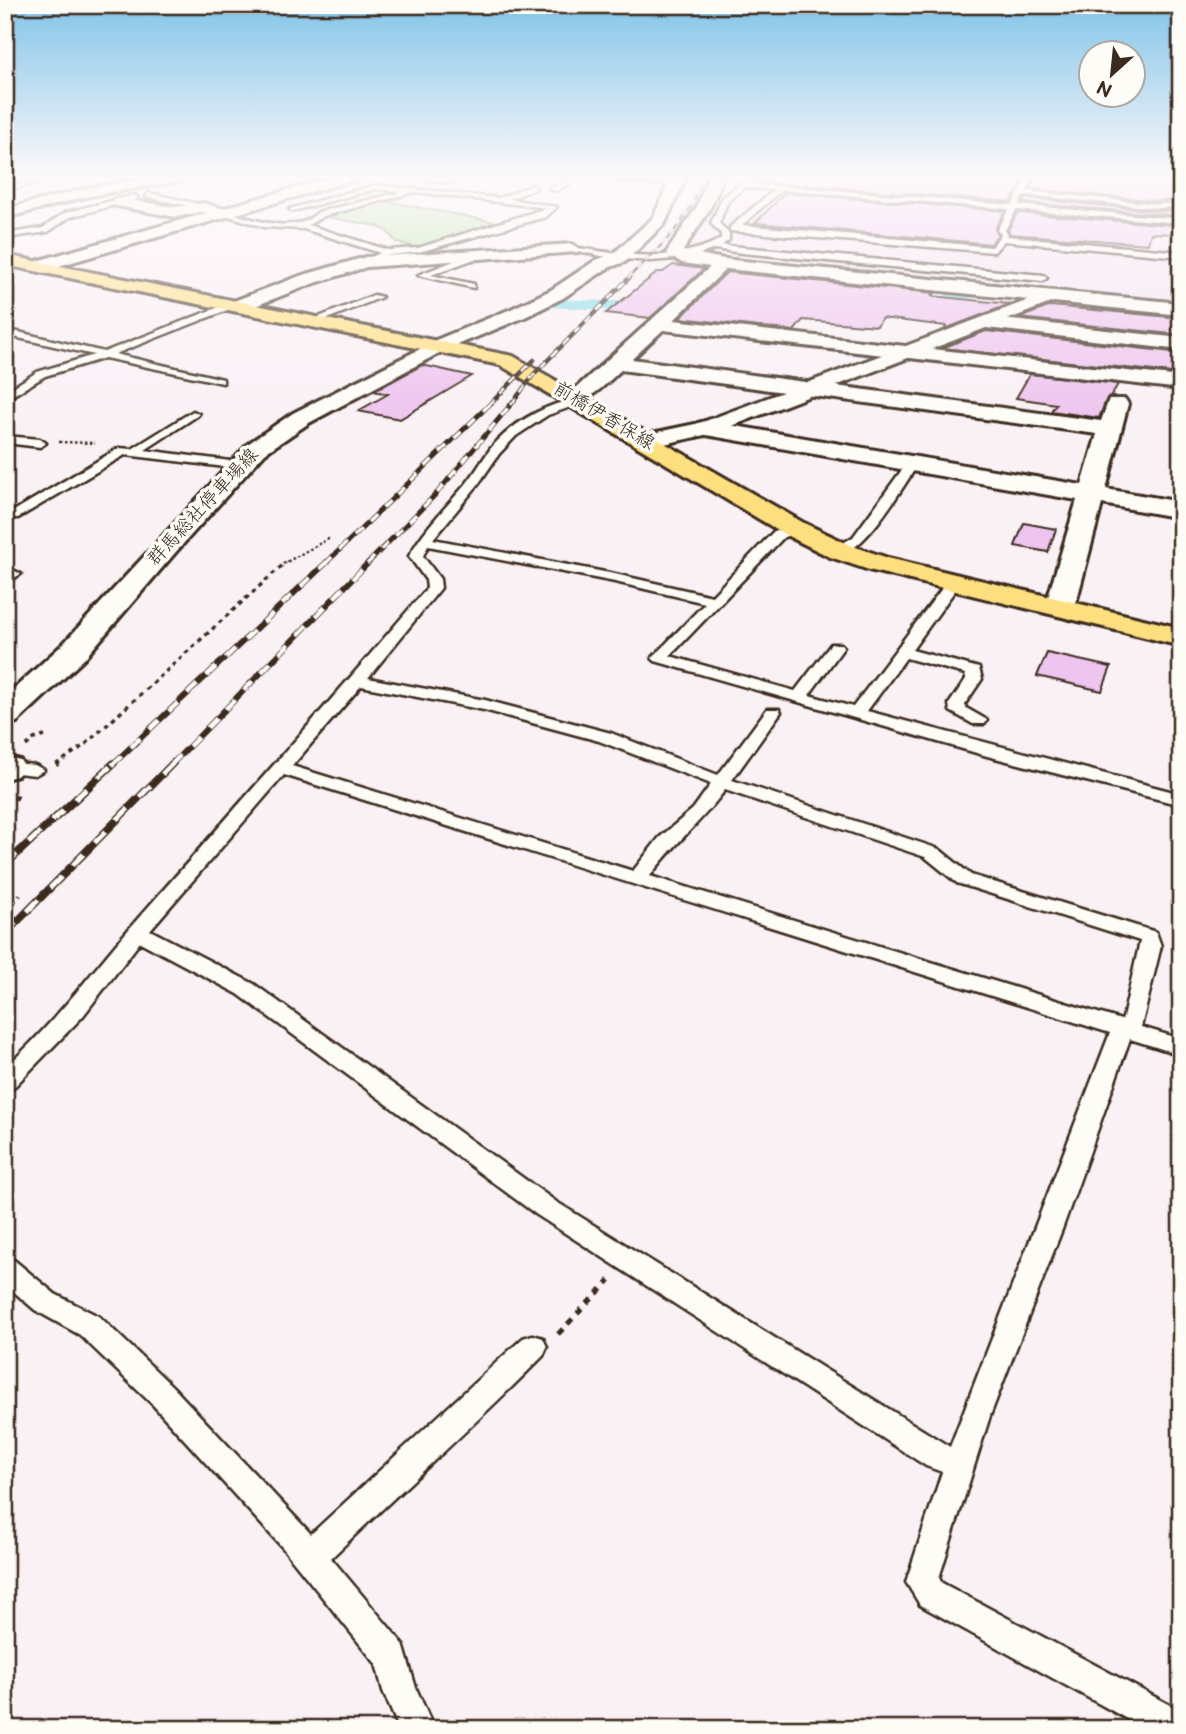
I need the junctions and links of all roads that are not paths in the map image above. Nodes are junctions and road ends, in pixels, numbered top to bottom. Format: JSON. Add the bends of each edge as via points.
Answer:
{"nodes":[{"id":1,"x":70,"y":258,"type":"edge"},
{"id":2,"x":378,"y":258,"type":"edge"},
{"id":3,"x":469,"y":258,"type":"edge"},
{"id":4,"x":616,"y":258,"type":"edge"},
{"id":5,"x":649,"y":258,"type":"edge"},
{"id":6,"x":673,"y":258,"type":"edge"},
{"id":7,"x":716,"y":258,"type":"edge"},
{"id":8,"x":746,"y":258,"type":"edge"},
{"id":9,"x":5,"y":260,"type":"edge"},
{"id":10,"x":450,"y":266,"type":"junction"},
{"id":11,"x":39,"y":267,"type":"junction"},
{"id":12,"x":1048,"y":267,"type":"dead end"},
{"id":13,"x":476,"y":279,"type":"joint"},
{"id":14,"x":1043,"y":290,"type":"junction"},
{"id":15,"x":377,"y":297,"type":"dead end"},
{"id":16,"x":235,"y":306,"type":"junction"},
{"id":17,"x":1181,"y":309,"type":"edge"},
{"id":18,"x":314,"y":321,"type":"junction"},
{"id":19,"x":984,"y":323,"type":"junction"},
{"id":20,"x":659,"y":324,"type":"junction"},
{"id":21,"x":5,"y":332,"type":"edge"},
{"id":22,"x":1181,"y":344,"type":"edge"},
{"id":23,"x":438,"y":346,"type":"junction"},
{"id":24,"x":908,"y":352,"type":"junction"},
{"id":25,"x":104,"y":355,"type":"junction"},
{"id":26,"x":616,"y":363,"type":"junction"},
{"id":27,"x":1125,"y":376,"type":"junction"},
{"id":28,"x":219,"y":381,"type":"dead end"},
{"id":29,"x":1181,"y":383,"type":"edge"},
{"id":30,"x":812,"y":387,"type":"junction"},
{"id":31,"x":5,"y":397,"type":"edge"},
{"id":32,"x":574,"y":398,"type":"junction"},
{"id":33,"x":193,"y":414,"type":"dead end"},
{"id":34,"x":706,"y":429,"type":"junction"},
{"id":35,"x":1110,"y":429,"type":"junction"},
{"id":36,"x":5,"y":439,"type":"edge"},
{"id":37,"x":646,"y":441,"type":"junction"},
{"id":38,"x":40,"y":443,"type":"road end"},
{"id":39,"x":132,"y":451,"type":"junction"},
{"id":40,"x":913,"y":463,"type":"junction"},
{"id":41,"x":238,"y":466,"type":"junction"},
{"id":42,"x":1094,"y":493,"type":"junction"},
{"id":43,"x":1181,"y":510,"type":"edge"},
{"id":44,"x":13,"y":515,"type":"dead end"},
{"id":45,"x":795,"y":529,"type":"junction"},
{"id":46,"x":425,"y":541,"type":"junction"},
{"id":47,"x":839,"y":551,"type":"junction"},
{"id":48,"x":5,"y":570,"type":"edge"},
{"id":49,"x":5,"y":579,"type":"edge"},
{"id":50,"x":954,"y":582,"type":"junction"},
{"id":51,"x":715,"y":601,"type":"junction"},
{"id":52,"x":1060,"y":607,"type":"junction"},
{"id":53,"x":1181,"y":636,"type":"edge"},
{"id":54,"x":836,"y":647,"type":"dead end"},
{"id":55,"x":903,"y":652,"type":"junction"},
{"id":56,"x":357,"y":681,"type":"junction"},
{"id":57,"x":799,"y":697,"type":"junction"},
{"id":58,"x":773,"y":712,"type":"dead end"},
{"id":59,"x":857,"y":714,"type":"junction"},
{"id":60,"x":5,"y":715,"type":"edge"},
{"id":61,"x":979,"y":720,"type":"dead end"},
{"id":62,"x":279,"y":768,"type":"junction"},
{"id":63,"x":722,"y":782,"type":"junction"},
{"id":64,"x":1181,"y":800,"type":"edge"},
{"id":65,"x":639,"y":877,"type":"junction"},
{"id":66,"x":137,"y":932,"type":"junction"},
{"id":67,"x":1126,"y":1030,"type":"junction"},
{"id":68,"x":1181,"y":1047,"type":"edge"},
{"id":69,"x":5,"y":1082,"type":"edge"},
{"id":70,"x":5,"y":1268,"type":"edge"},
{"id":71,"x":533,"y":1346,"type":"road end"},
{"id":72,"x":960,"y":1465,"type":"junction"},
{"id":73,"x":310,"y":1557,"type":"junction"},
{"id":74,"x":417,"y":1729,"type":"edge"},
{"id":75,"x":1180,"y":1729,"type":"edge"}],
"edges":[{"from":1,"to":11,"type":"street"},
{"from":2,"to":16,"type":"street"},
{"from":3,"to":10,"type":"lane"},
{"from":4,"to":23,"type":"street","name":"群馬総社停車場線","via":[[530,308]]},
{"from":5,"to":6,"type":"lane"},
{"from":7,"to":20,"type":"street"},
{"from":8,"to":14,"type":"street"},
{"from":9,"to":11,"type":"main road","name":"前橋伊香保線"},
{"from":10,"to":13,"type":"street"},
{"from":10,"to":13,"type":"lane","via":[[422,275]]},
{"from":11,"to":16,"type":"main road","name":"前橋伊香保線"},
{"from":12,"to":14,"type":"lane"},
{"from":14,"to":17,"type":"street"},
{"from":14,"to":19,"type":"street"},
{"from":15,"to":18,"type":"lane"},
{"from":16,"to":18,"type":"main road","name":"前橋伊香保線"},
{"from":16,"to":25,"type":"lane"},
{"from":18,"to":23,"type":"main road","name":"前橋伊香保線"},
{"from":19,"to":22,"type":"street"},
{"from":19,"to":24,"type":"street"},
{"from":20,"to":24,"type":"street"},
{"from":20,"to":26,"type":"street"},
{"from":21,"to":25,"type":"lane"},
{"from":23,"to":32,"type":"main road","name":"前橋伊香保線","via":[[512,363]]},
{"from":23,"to":41,"type":"street","name":"群馬総社停車場線","via":[[287,426]]},
{"from":24,"to":27,"type":"street"},
{"from":24,"to":30,"type":"street"},
{"from":25,"to":28,"type":"lane"},
{"from":25,"to":31,"type":"lane","via":[[41,374]]},
{"from":26,"to":30,"type":"street"},
{"from":26,"to":32,"type":"street"},
{"from":27,"to":29,"type":"street"},
{"from":27,"to":35,"type":"street"},
{"from":30,"to":34,"type":"street"},
{"from":30,"to":35,"type":"street"},
{"from":32,"to":37,"type":"main road","name":"前橋伊香保線"},
{"from":32,"to":46,"type":"lane","via":[[513,432]]},
{"from":33,"to":39,"type":"lane"},
{"from":34,"to":37,"type":"street"},
{"from":34,"to":40,"type":"street"},
{"from":35,"to":42,"type":"street"},
{"from":36,"to":38,"type":"lane"},
{"from":37,"to":45,"type":"main road","name":"前橋伊香保線"},
{"from":39,"to":41,"type":"lane"},
{"from":39,"to":44,"type":"lane"},
{"from":40,"to":42,"type":"street"},
{"from":40,"to":47,"type":"lane","via":[[859,540]]},
{"from":41,"to":60,"type":"street","name":"群馬総社停車場線","via":[[73,653]]},
{"from":42,"to":43,"type":"street"},
{"from":42,"to":52,"type":"street"},
{"from":45,"to":47,"type":"main road","name":"前橋伊香保線"},
{"from":45,"to":51,"type":"lane","via":[[779,534]]},
{"from":46,"to":51,"type":"lane"},
{"from":46,"to":56,"type":"lane","via":[[417,560],[433,579],[434,588]]},
{"from":47,"to":50,"type":"main road","name":"前橋伊香保線"},
{"from":48,"to":49,"type":"lane","via":[[14,574]]},
{"from":50,"to":52,"type":"main road","name":"前橋伊香保線"},
{"from":50,"to":55,"type":"lane"},
{"from":51,"to":57,"type":"lane","via":[[660,658]]},
{"from":52,"to":53,"type":"main road","name":"前橋伊香保線"},
{"from":54,"to":57,"type":"lane"},
{"from":55,"to":59,"type":"lane"},
{"from":55,"to":61,"type":"lane","via":[[973,671],[974,679],[957,704],[958,711]]},
{"from":56,"to":62,"type":"lane"},
{"from":56,"to":63,"type":"lane","via":[[570,726]]},
{"from":57,"to":59,"type":"lane"},
{"from":58,"to":63,"type":"lane"},
{"from":59,"to":64,"type":"lane"},
{"from":62,"to":65,"type":"lane"},
{"from":62,"to":66,"type":"lane"},
{"from":63,"to":65,"type":"lane"},
{"from":63,"to":67,"type":"lane","via":[[932,853],[973,882],[1150,937],[1133,1021]]},
{"from":65,"to":67,"type":"lane"},
{"from":66,"to":69,"type":"lane"},
{"from":66,"to":72,"type":"lane","via":[[246,989],[546,1208],[937,1456]]},
{"from":67,"to":68,"type":"lane"},
{"from":67,"to":72,"type":"lane","via":[[1120,1035]]},
{"from":70,"to":73,"type":"lane","via":[[46,1302],[90,1326],[163,1396]]},
{"from":71,"to":73,"type":"lane"},
{"from":72,"to":75,"type":"lane","via":[[922,1582],[931,1594]]},
{"from":73,"to":74,"type":"lane","via":[[391,1656]]}]}
